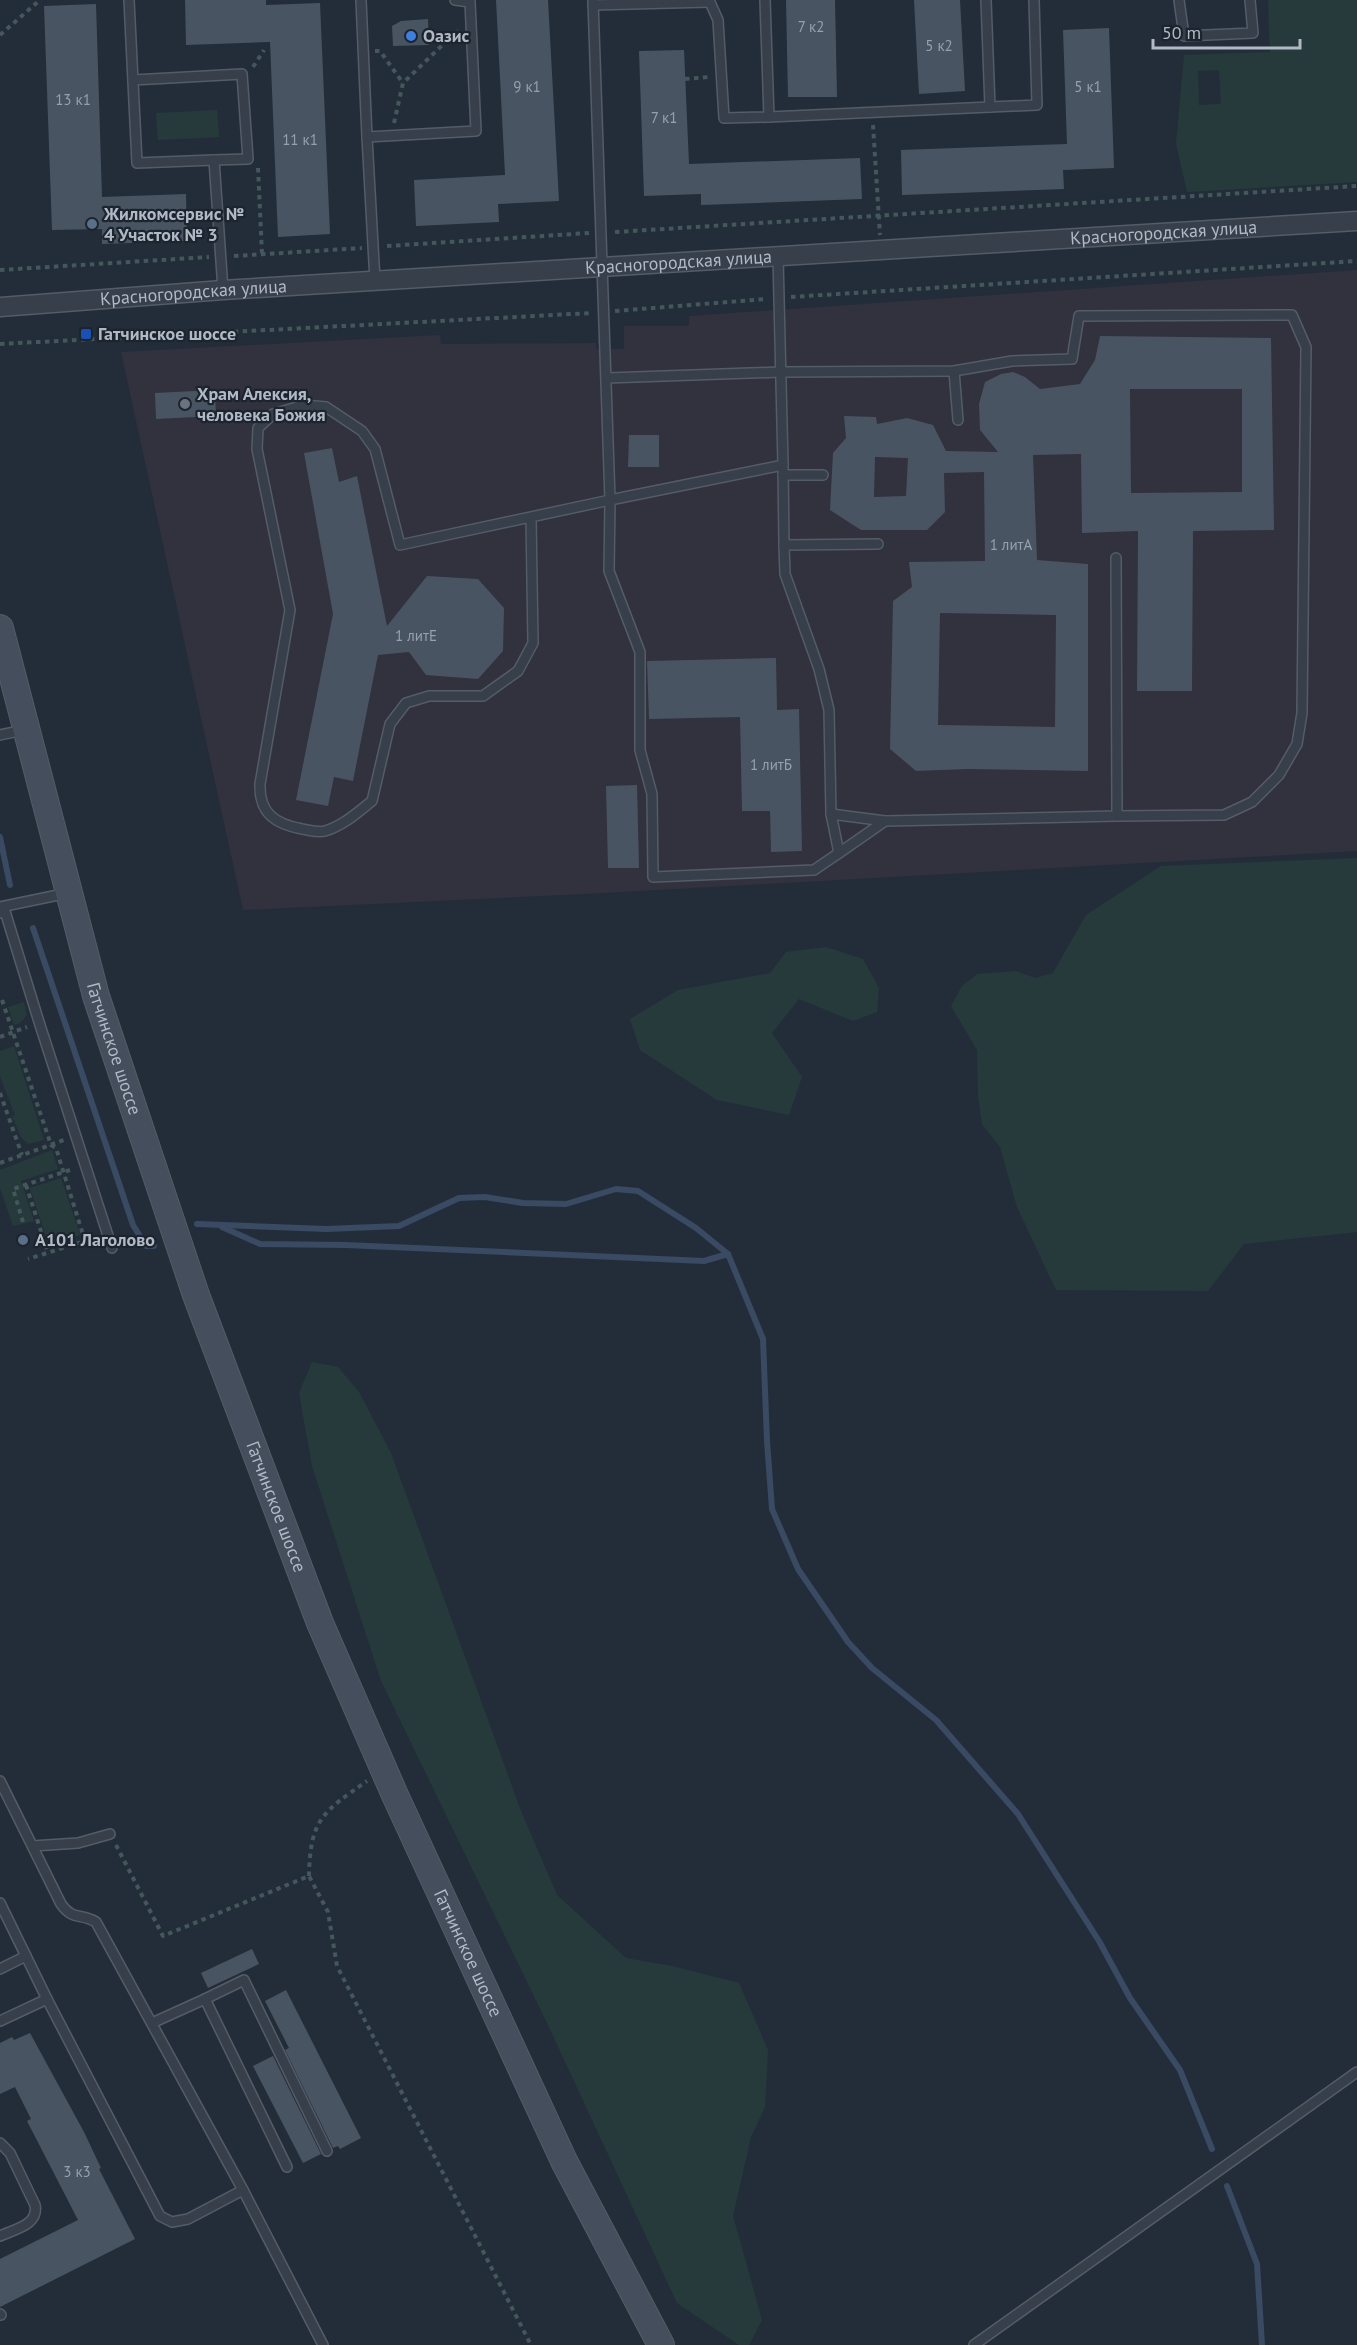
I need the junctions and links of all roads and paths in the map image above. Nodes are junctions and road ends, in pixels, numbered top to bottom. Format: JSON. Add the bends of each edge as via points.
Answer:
{"nodes":[{"id":1,"x":40,"y":0,"type":"edge"},
{"id":2,"x":129,"y":0,"type":"edge"},
{"id":3,"x":361,"y":0,"type":"edge"},
{"id":4,"x":456,"y":0,"type":"edge"},
{"id":5,"x":765,"y":0,"type":"edge"},
{"id":6,"x":986,"y":0,"type":"edge"},
{"id":7,"x":1034,"y":0,"type":"edge"},
{"id":8,"x":1179,"y":0,"type":"edge"},
{"id":9,"x":1250,"y":0,"type":"edge"},
{"id":10,"x":709,"y":1,"type":"edge"},
{"id":11,"x":593,"y":3,"type":"edge"},
{"id":12,"x":471,"y":29,"type":"junction"},
{"id":13,"x":0,"y":34,"type":"edge"},
{"id":14,"x":363,"y":50,"type":"junction"},
{"id":15,"x":722,"y":76,"type":"junction"},
{"id":16,"x":686,"y":79,"type":"dead end"},
{"id":17,"x":133,"y":80,"type":"junction"},
{"id":18,"x":403,"y":83,"type":"junction"},
{"id":19,"x":990,"y":107,"type":"junction"},
{"id":20,"x":872,"y":112,"type":"junction"},
{"id":21,"x":769,"y":117,"type":"junction"},
{"id":22,"x":367,"y":137,"type":"junction"},
{"id":23,"x":214,"y":160,"type":"junction"},
{"id":24,"x":1357,"y":186,"type":"edge"},
{"id":25,"x":879,"y":216,"type":"junction"},
{"id":26,"x":1357,"y":221,"type":"edge"},
{"id":27,"x":601,"y":232,"type":"junction"},
{"id":28,"x":880,"y":238,"type":"dead end"},
{"id":29,"x":373,"y":247,"type":"junction"},
{"id":30,"x":220,"y":256,"type":"junction"},
{"id":31,"x":778,"y":257,"type":"junction"},
{"id":32,"x":1357,"y":261,"type":"edge"},
{"id":33,"x":602,"y":268,"type":"junction"},
{"id":34,"x":0,"y":270,"type":"edge"},
{"id":35,"x":375,"y":281,"type":"junction"},
{"id":36,"x":223,"y":290,"type":"junction"},
{"id":37,"x":779,"y":298,"type":"junction"},
{"id":38,"x":0,"y":307,"type":"edge"},
{"id":39,"x":603,"y":312,"type":"junction"},
{"id":40,"x":0,"y":344,"type":"edge"},
{"id":41,"x":954,"y":371,"type":"junction"},
{"id":42,"x":781,"y":372,"type":"junction"},
{"id":43,"x":606,"y":378,"type":"junction"},
{"id":44,"x":958,"y":420,"type":"dead end"},
{"id":45,"x":783,"y":470,"type":"junction"},
{"id":46,"x":824,"y":476,"type":"dead end"},
{"id":47,"x":610,"y":500,"type":"junction"},
{"id":48,"x":531,"y":518,"type":"junction"},
{"id":49,"x":878,"y":544,"type":"dead end"},
{"id":50,"x":784,"y":545,"type":"junction"},
{"id":51,"x":1116,"y":558,"type":"dead end"},
{"id":52,"x":0,"y":628,"type":"edge"},
{"id":53,"x":26,"y":730,"type":"junction"},
{"id":54,"x":0,"y":735,"type":"edge"},
{"id":55,"x":831,"y":814,"type":"junction"},
{"id":56,"x":1117,"y":816,"type":"junction"},
{"id":57,"x":885,"y":821,"type":"junction"},
{"id":58,"x":840,"y":853,"type":"junction"},
{"id":59,"x":68,"y":893,"type":"junction"},
{"id":60,"x":1,"y":909,"type":"edge"},
{"id":61,"x":2,"y":1000,"type":"dead end"},
{"id":62,"x":39,"y":1022,"type":"junction"},
{"id":63,"x":14,"y":1032,"type":"junction"},
{"id":64,"x":0,"y":1038,"type":"edge"},
{"id":65,"x":0,"y":1093,"type":"edge"},
{"id":66,"x":75,"y":1136,"type":"junction"},
{"id":67,"x":51,"y":1145,"type":"junction"},
{"id":68,"x":22,"y":1155,"type":"junction"},
{"id":69,"x":0,"y":1163,"type":"edge"},
{"id":70,"x":85,"y":1165,"type":"junction"},
{"id":71,"x":63,"y":1172,"type":"junction"},
{"id":72,"x":26,"y":1185,"type":"junction"},
{"id":73,"x":23,"y":1221,"type":"dead end"},
{"id":74,"x":112,"y":1248,"type":"dead end"},
{"id":75,"x":48,"y":1253,"type":"junction"},
{"id":76,"x":28,"y":1259,"type":"dead end"},
{"id":77,"x":383,"y":1770,"type":"junction"},
{"id":78,"x":0,"y":1781,"type":"edge"},
{"id":79,"x":110,"y":1834,"type":"joint"},
{"id":80,"x":33,"y":1846,"type":"junction"},
{"id":81,"x":309,"y":1876,"type":"junction"},
{"id":82,"x":0,"y":1903,"type":"edge"},
{"id":83,"x":26,"y":1956,"type":"junction"},
{"id":84,"x":0,"y":1969,"type":"edge"},
{"id":85,"x":47,"y":1999,"type":"junction"},
{"id":86,"x":205,"y":1999,"type":"junction"},
{"id":87,"x":0,"y":2021,"type":"edge"},
{"id":88,"x":152,"y":2023,"type":"junction"},
{"id":89,"x":1357,"y":2072,"type":"edge"},
{"id":90,"x":0,"y":2144,"type":"edge"},
{"id":91,"x":327,"y":2151,"type":"dead end"},
{"id":92,"x":288,"y":2167,"type":"dead end"},
{"id":93,"x":243,"y":2190,"type":"junction"},
{"id":94,"x":0,"y":2236,"type":"edge"},
{"id":95,"x":323,"y":2345,"type":"edge"},
{"id":96,"x":531,"y":2345,"type":"edge"},
{"id":97,"x":661,"y":2345,"type":"edge"},
{"id":98,"x":974,"y":2345,"type":"edge"}],
"edges":[{"from":1,"to":13,"type":"path"},
{"from":2,"to":17,"type":"lane"},
{"from":3,"to":14,"type":"lane"},
{"from":4,"to":12,"type":"lane","via":[[470,2]]},
{"from":5,"to":21,"type":"lane"},
{"from":6,"to":19,"type":"lane"},
{"from":7,"to":19,"type":"lane","via":[[1037,105]]},
{"from":8,"to":9,"type":"lane","via":[[1184,36],[1253,33]]},
{"from":10,"to":11,"type":"lane"},
{"from":10,"to":15,"type":"lane","via":[[718,20]]},
{"from":11,"to":27,"type":"lane"},
{"from":12,"to":18,"type":"path","via":[[458,30]]},
{"from":12,"to":22,"type":"lane","via":[[476,131]]},
{"from":14,"to":18,"type":"path","via":[[380,51]]},
{"from":14,"to":22,"type":"lane"},
{"from":15,"to":16,"type":"path"},
{"from":15,"to":21,"type":"lane","via":[[724,118]]},
{"from":17,"to":23,"type":"lane","via":[[137,163]]},
{"from":17,"to":23,"type":"lane","via":[[242,74],[248,159]]},
{"from":18,"to":22,"type":"path","via":[[396,123]]},
{"from":19,"to":20,"type":"lane"},
{"from":20,"to":21,"type":"lane"},
{"from":20,"to":25,"type":"path"},
{"from":22,"to":29,"type":"lane"},
{"from":23,"to":30,"type":"lane"},
{"from":24,"to":25,"type":"path"},
{"from":25,"to":27,"type":"path"},
{"from":25,"to":28,"type":"path"},
{"from":26,"to":31,"type":"street","name":"Красногородская улица"},
{"from":27,"to":29,"type":"path"},
{"from":27,"to":33,"type":"lane"},
{"from":29,"to":30,"type":"path"},
{"from":29,"to":35,"type":"lane"},
{"from":30,"to":34,"type":"path"},
{"from":30,"to":36,"type":"lane"},
{"from":31,"to":33,"type":"street","name":"Красногородская улица"},
{"from":31,"to":37,"type":"lane"},
{"from":32,"to":37,"type":"path"},
{"from":33,"to":35,"type":"street","name":"Красногородская улица"},
{"from":33,"to":39,"type":"lane"},
{"from":35,"to":36,"type":"street","name":"Красногородская улица"},
{"from":36,"to":38,"type":"street","name":"Красногородская улица"},
{"from":37,"to":39,"type":"path"},
{"from":37,"to":42,"type":"lane"},
{"from":39,"to":40,"type":"path"},
{"from":39,"to":43,"type":"lane"},
{"from":41,"to":42,"type":"lane"},
{"from":41,"to":44,"type":"lane"},
{"from":41,"to":56,"type":"lane","via":[[1012,361],[1072,359],[1079,316],[1292,315],[1306,347],[1302,713],[1296,744],[1279,775],[1252,802],[1224,815]]},
{"from":42,"to":43,"type":"lane"},
{"from":42,"to":45,"type":"lane"},
{"from":43,"to":47,"type":"lane"},
{"from":45,"to":46,"type":"lane"},
{"from":45,"to":47,"type":"lane"},
{"from":45,"to":50,"type":"lane"},
{"from":47,"to":48,"type":"lane"},
{"from":47,"to":58,"type":"lane","via":[[609,571],[640,652],[640,750],[652,794],[653,877],[814,870]]},
{"from":48,"to":48,"type":"lane","via":[[533,643],[518,671],[483,696],[429,696],[406,703],[390,724],[372,801],[337,827],[322,832],[288,826],[269,815],[260,799],[260,784],[290,610],[257,449],[258,428],[273,414],[304,405],[326,407],[362,431],[375,449],[400,545]]},
{"from":49,"to":50,"type":"lane"},
{"from":50,"to":55,"type":"lane","via":[[785,574],[819,669],[829,710]]},
{"from":51,"to":56,"type":"lane"},
{"from":52,"to":53,"type":"main road","name":"Гатчинское шоссе"},
{"from":53,"to":54,"type":"lane"},
{"from":53,"to":59,"type":"main road","name":"Гатчинское шоссе"},
{"from":55,"to":57,"type":"lane"},
{"from":55,"to":58,"type":"lane"},
{"from":56,"to":57,"type":"lane"},
{"from":57,"to":58,"type":"lane"},
{"from":59,"to":60,"type":"lane"},
{"from":59,"to":77,"type":"main road","name":"Гатчинское шоссе","via":[[96,996],[196,1295],[320,1623]]},
{"from":60,"to":62,"type":"lane"},
{"from":61,"to":63,"type":"path"},
{"from":62,"to":63,"type":"path"},
{"from":62,"to":66,"type":"lane"},
{"from":63,"to":64,"type":"path"},
{"from":63,"to":67,"type":"path"},
{"from":65,"to":68,"type":"path"},
{"from":66,"to":67,"type":"path"},
{"from":66,"to":70,"type":"lane"},
{"from":67,"to":68,"type":"path"},
{"from":67,"to":71,"type":"path","via":[[56,1148]]},
{"from":68,"to":69,"type":"path"},
{"from":70,"to":71,"type":"path"},
{"from":70,"to":74,"type":"lane"},
{"from":71,"to":72,"type":"path"},
{"from":71,"to":75,"type":"path","via":[[85,1241]]},
{"from":72,"to":73,"type":"path","via":[[13,1189]]},
{"from":72,"to":75,"type":"path"},
{"from":75,"to":76,"type":"path"},
{"from":77,"to":81,"type":"path","via":[[339,1800],[319,1821],[310,1846]]},
{"from":77,"to":97,"type":"main road","name":"Гатчинское шоссе","via":[[564,2161]]},
{"from":78,"to":80,"type":"lane"},
{"from":79,"to":80,"type":"lane","via":[[78,1843]]},
{"from":79,"to":81,"type":"path","via":[[163,1936]]},
{"from":80,"to":88,"type":"lane","via":[[68,1914],[96,1922]]},
{"from":81,"to":96,"type":"path","via":[[328,1912],[337,1966]]},
{"from":82,"to":83,"type":"lane"},
{"from":83,"to":84,"type":"lane"},
{"from":83,"to":85,"type":"lane"},
{"from":85,"to":87,"type":"lane"},
{"from":85,"to":93,"type":"lane","via":[[160,2216],[172,2222],[188,2219]]},
{"from":86,"to":88,"type":"lane"},
{"from":86,"to":91,"type":"lane","via":[[244,1980]]},
{"from":86,"to":92,"type":"lane"},
{"from":88,"to":93,"type":"lane"},
{"from":89,"to":98,"type":"lane"},
{"from":90,"to":94,"type":"lane","via":[[9,2153],[36,2213],[33,2221]]},
{"from":93,"to":95,"type":"lane"}]}
